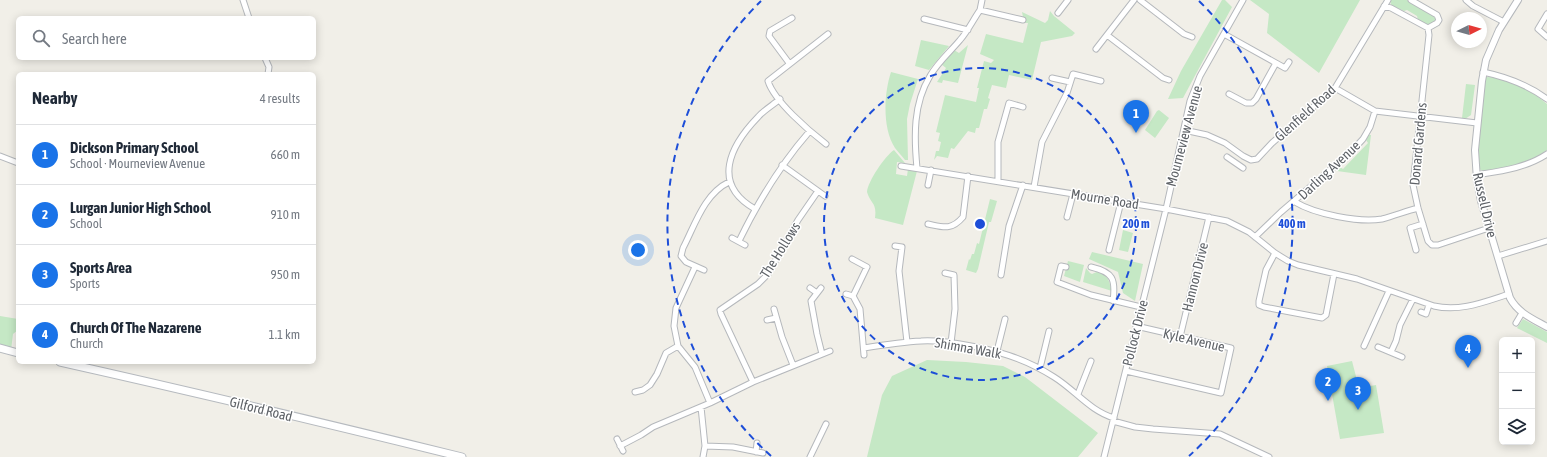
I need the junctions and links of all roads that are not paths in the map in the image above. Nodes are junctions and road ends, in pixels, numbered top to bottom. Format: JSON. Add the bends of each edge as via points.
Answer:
{"nodes":[{"id":1,"x":243,"y":0,"type":"edge"},
{"id":2,"x":982,"y":0,"type":"edge"},
{"id":3,"x":1068,"y":0,"type":"edge"},
{"id":4,"x":1134,"y":0,"type":"edge"},
{"id":5,"x":1140,"y":0,"type":"edge"},
{"id":6,"x":1388,"y":0,"type":"edge"},
{"id":7,"x":1411,"y":0,"type":"edge"},
{"id":8,"x":1466,"y":0,"type":"edge"},
{"id":9,"x":1518,"y":0,"type":"edge"},
{"id":10,"x":1241,"y":1,"type":"edge"},
{"id":11,"x":1384,"y":6,"type":"junction"},
{"id":12,"x":980,"y":10,"type":"junction"},
{"id":13,"x":1058,"y":13,"type":"dead end"},
{"id":14,"x":1547,"y":14,"type":"edge"},
{"id":15,"x":247,"y":16,"type":"edge"},
{"id":16,"x":792,"y":18,"type":"dead end"},
{"id":17,"x":924,"y":19,"type":"dead end"},
{"id":18,"x":1023,"y":20,"type":"dead end"},
{"id":19,"x":1504,"y":22,"type":"junction"},
{"id":20,"x":1428,"y":28,"type":"junction"},
{"id":21,"x":968,"y":30,"type":"junction"},
{"id":22,"x":828,"y":34,"type":"dead end"},
{"id":23,"x":1224,"y":34,"type":"junction"},
{"id":24,"x":1107,"y":35,"type":"junction"},
{"id":25,"x":1192,"y":37,"type":"dead end"},
{"id":26,"x":1547,"y":37,"type":"edge"},
{"id":27,"x":1096,"y":50,"type":"dead end"},
{"id":28,"x":266,"y":60,"type":"edge"},
{"id":29,"x":1289,"y":62,"type":"dead end"},
{"id":30,"x":1276,"y":63,"type":"junction"},
{"id":31,"x":789,"y":64,"type":"junction"},
{"id":32,"x":268,"y":72,"type":"edge"},
{"id":33,"x":1483,"y":72,"type":"junction"},
{"id":34,"x":1052,"y":78,"type":"dead end"},
{"id":35,"x":1168,"y":80,"type":"dead end"},
{"id":36,"x":1101,"y":81,"type":"dead end"},
{"id":37,"x":1070,"y":82,"type":"junction"},
{"id":38,"x":1335,"y":88,"type":"junction"},
{"id":39,"x":1229,"y":94,"type":"dead end"},
{"id":40,"x":780,"y":99,"type":"junction"},
{"id":41,"x":1547,"y":99,"type":"edge"},
{"id":42,"x":1024,"y":107,"type":"dead end"},
{"id":43,"x":1375,"y":111,"type":"junction"},
{"id":44,"x":1420,"y":117,"type":"junction"},
{"id":45,"x":1477,"y":123,"type":"junction"},
{"id":46,"x":1184,"y":130,"type":"junction"},
{"id":47,"x":809,"y":132,"type":"junction"},
{"id":48,"x":826,"y":144,"type":"dead end"},
{"id":49,"x":1239,"y":153,"type":"junction"},
{"id":50,"x":1547,"y":154,"type":"edge"},
{"id":51,"x":0,"y":156,"type":"edge"},
{"id":52,"x":1227,"y":157,"type":"dead end"},
{"id":53,"x":1234,"y":161,"type":"junction"},
{"id":54,"x":16,"y":162,"type":"edge"},
{"id":55,"x":782,"y":166,"type":"junction"},
{"id":56,"x":901,"y":166,"type":"dead end"},
{"id":57,"x":917,"y":168,"type":"junction"},
{"id":58,"x":1243,"y":168,"type":"dead end"},
{"id":59,"x":931,"y":170,"type":"junction"},
{"id":60,"x":1476,"y":174,"type":"junction"},
{"id":61,"x":968,"y":176,"type":"junction"},
{"id":62,"x":998,"y":181,"type":"junction"},
{"id":63,"x":729,"y":182,"type":"junction"},
{"id":64,"x":928,"y":184,"type":"dead end"},
{"id":65,"x":1023,"y":185,"type":"junction"},
{"id":66,"x":1034,"y":187,"type":"junction"},
{"id":67,"x":818,"y":191,"type":"junction"},
{"id":68,"x":1073,"y":194,"type":"junction"},
{"id":69,"x":825,"y":196,"type":"dead end"},
{"id":70,"x":1121,"y":202,"type":"junction"},
{"id":71,"x":1295,"y":202,"type":"junction"},
{"id":72,"x":1418,"y":208,"type":"junction"},
{"id":73,"x":755,"y":209,"type":"junction"},
{"id":74,"x":1166,"y":209,"type":"junction"},
{"id":75,"x":1067,"y":217,"type":"dead end"},
{"id":76,"x":1209,"y":217,"type":"junction"},
{"id":77,"x":928,"y":224,"type":"dead end"},
{"id":78,"x":1423,"y":224,"type":"junction"},
{"id":79,"x":1490,"y":228,"type":"junction"},
{"id":80,"x":1255,"y":237,"type":"junction"},
{"id":81,"x":732,"y":238,"type":"dead end"},
{"id":82,"x":738,"y":241,"type":"junction"},
{"id":83,"x":1547,"y":241,"type":"edge"},
{"id":84,"x":745,"y":245,"type":"dead end"},
{"id":85,"x":895,"y":246,"type":"dead end"},
{"id":86,"x":1110,"y":250,"type":"dead end"},
{"id":87,"x":1416,"y":250,"type":"dead end"},
{"id":88,"x":1274,"y":253,"type":"junction"},
{"id":89,"x":1498,"y":256,"type":"junction"},
{"id":90,"x":852,"y":259,"type":"dead end"},
{"id":91,"x":695,"y":267,"type":"junction"},
{"id":92,"x":1066,"y":267,"type":"dead end"},
{"id":93,"x":1091,"y":267,"type":"dead end"},
{"id":94,"x":704,"y":270,"type":"dead end"},
{"id":95,"x":945,"y":273,"type":"dead end"},
{"id":96,"x":1334,"y":274,"type":"junction"},
{"id":97,"x":1001,"y":275,"type":"dead end"},
{"id":98,"x":810,"y":288,"type":"dead end"},
{"id":99,"x":821,"y":288,"type":"dead end"},
{"id":100,"x":1389,"y":290,"type":"junction"},
{"id":101,"x":817,"y":293,"type":"junction"},
{"id":102,"x":846,"y":294,"type":"dead end"},
{"id":103,"x":1509,"y":294,"type":"junction"},
{"id":104,"x":852,"y":296,"type":"junction"},
{"id":105,"x":1413,"y":299,"type":"junction"},
{"id":106,"x":1113,"y":301,"type":"junction"},
{"id":107,"x":1429,"y":305,"type":"junction"},
{"id":108,"x":1141,"y":307,"type":"junction"},
{"id":109,"x":774,"y":309,"type":"dead end"},
{"id":110,"x":1421,"y":312,"type":"dead end"},
{"id":111,"x":1522,"y":313,"type":"junction"},
{"id":112,"x":776,"y":318,"type":"junction"},
{"id":113,"x":1005,"y":319,"type":"dead end"},
{"id":114,"x":767,"y":320,"type":"dead end"},
{"id":115,"x":1516,"y":323,"type":"dead end"},
{"id":116,"x":1136,"y":326,"type":"junction"},
{"id":117,"x":1547,"y":327,"type":"edge"},
{"id":118,"x":1050,"y":332,"type":"dead end"},
{"id":119,"x":1180,"y":337,"type":"junction"},
{"id":120,"x":907,"y":342,"type":"junction"},
{"id":121,"x":951,"y":343,"type":"junction"},
{"id":122,"x":678,"y":346,"type":"junction"},
{"id":123,"x":1364,"y":346,"type":"dead end"},
{"id":124,"x":1378,"y":347,"type":"dead end"},
{"id":125,"x":0,"y":348,"type":"edge"},
{"id":126,"x":864,"y":348,"type":"junction"},
{"id":127,"x":830,"y":351,"type":"dead end"},
{"id":128,"x":997,"y":351,"type":"junction"},
{"id":129,"x":16,"y":352,"type":"edge"},
{"id":130,"x":1391,"y":352,"type":"junction"},
{"id":131,"x":822,"y":354,"type":"junction"},
{"id":132,"x":864,"y":355,"type":"dead end"},
{"id":133,"x":1402,"y":357,"type":"dead end"},
{"id":134,"x":1090,"y":361,"type":"dead end"},
{"id":135,"x":69,"y":364,"type":"edge"},
{"id":136,"x":793,"y":365,"type":"junction"},
{"id":137,"x":1040,"y":368,"type":"junction"},
{"id":138,"x":1126,"y":371,"type":"junction"},
{"id":139,"x":753,"y":382,"type":"junction"},
{"id":140,"x":635,"y":392,"type":"dead end"},
{"id":141,"x":1078,"y":394,"type":"junction"},
{"id":142,"x":710,"y":403,"type":"junction"},
{"id":143,"x":701,"y":407,"type":"junction"},
{"id":144,"x":1113,"y":419,"type":"junction"},
{"id":145,"x":826,"y":424,"type":"dead end"},
{"id":146,"x":616,"y":439,"type":"dead end"},
{"id":147,"x":758,"y":443,"type":"dead end"},
{"id":148,"x":620,"y":446,"type":"junction"},
{"id":149,"x":705,"y":446,"type":"junction"},
{"id":150,"x":624,"y":451,"type":"dead end"},
{"id":151,"x":756,"y":452,"type":"junction"},
{"id":152,"x":763,"y":454,"type":"dead end"},
{"id":153,"x":462,"y":457,"type":"edge"},
{"id":154,"x":703,"y":457,"type":"edge"},
{"id":155,"x":810,"y":457,"type":"edge"},
{"id":156,"x":1104,"y":457,"type":"edge"},
{"id":157,"x":1270,"y":457,"type":"edge"}],
"edges":[{"from":1,"to":15,"type":"street"},
{"from":2,"to":12,"type":"street"},
{"from":3,"to":13,"type":"street"},
{"from":4,"to":24,"type":"street"},
{"from":5,"to":25,"type":"street","via":[[1184,34]]},
{"from":6,"to":11,"type":"street","name":"Glenfield Road"},
{"from":7,"to":20,"type":"street","via":[[1437,15],[1437,24]]},
{"from":8,"to":19,"type":"street"},
{"from":9,"to":19,"type":"street","name":"Russell Drive"},
{"from":10,"to":23,"type":"street","name":"Mourneview Avenue"},
{"from":11,"to":20,"type":"street"},
{"from":11,"to":38,"type":"street","name":"Glenfield Road"},
{"from":12,"to":18,"type":"street"},
{"from":12,"to":21,"type":"street"},
{"from":14,"to":26,"type":"street","via":[[1538,29]]},
{"from":16,"to":31,"type":"street","via":[[769,33]]},
{"from":17,"to":21,"type":"street"},
{"from":19,"to":33,"type":"street","name":"Russell Drive","via":[[1489,52]]},
{"from":20,"to":44,"type":"street","name":"Donard Gardens"},
{"from":21,"to":57,"type":"street","via":[[930,75],[922,93],[915,127]]},
{"from":22,"to":31,"type":"street"},
{"from":23,"to":30,"type":"street"},
{"from":23,"to":46,"type":"street","name":"Mourneview Avenue","via":[[1194,90]]},
{"from":24,"to":27,"type":"street"},
{"from":24,"to":35,"type":"street"},
{"from":28,"to":32,"type":"street"},
{"from":29,"to":30,"type":"street","via":[[1285,68]]},
{"from":30,"to":39,"type":"street","via":[[1252,102],[1246,103]]},
{"from":31,"to":40,"type":"street","via":[[768,81]]},
{"from":33,"to":41,"type":"street","via":[[1514,80]]},
{"from":33,"to":45,"type":"street","name":"Russell Drive"},
{"from":34,"to":37,"type":"street"},
{"from":36,"to":37,"type":"street","via":[[1073,74]]},
{"from":37,"to":66,"type":"street","via":[[1042,142]]},
{"from":38,"to":43,"type":"street"},
{"from":38,"to":49,"type":"street","name":"Glenfield Road","via":[[1257,158],[1251,160]]},
{"from":40,"to":47,"type":"street"},
{"from":40,"to":63,"type":"street","via":[[759,116],[741,138],[730,162]]},
{"from":42,"to":62,"type":"street","via":[[1009,103],[1006,110],[998,142]]},
{"from":43,"to":44,"type":"street"},
{"from":43,"to":71,"type":"street","name":"Darling Avenue","via":[[1367,131],[1355,148]]},
{"from":44,"to":45,"type":"street"},
{"from":44,"to":72,"type":"street","name":"Donard Gardens","via":[[1413,185]]},
{"from":45,"to":60,"type":"street","name":"Russell Drive"},
{"from":46,"to":49,"type":"street","name":"Glenfield Road","via":[[1207,135]]},
{"from":46,"to":74,"type":"street","name":"Mourneview Avenue"},
{"from":47,"to":48,"type":"street"},
{"from":47,"to":55,"type":"street"},
{"from":49,"to":53,"type":"street"},
{"from":50,"to":60,"type":"street","via":[[1520,167]]},
{"from":51,"to":54,"type":"street"},
{"from":52,"to":53,"type":"street"},
{"from":53,"to":58,"type":"street"},
{"from":55,"to":67,"type":"street"},
{"from":55,"to":73,"type":"street"},
{"from":56,"to":57,"type":"street","name":"Mourne Road"},
{"from":57,"to":59,"type":"street","name":"Mourne Road"},
{"from":59,"to":61,"type":"street","name":"Mourne Road"},
{"from":59,"to":64,"type":"street"},
{"from":60,"to":79,"type":"street","name":"Russell Drive","via":[[1481,202]]},
{"from":61,"to":62,"type":"street","name":"Mourne Road"},
{"from":61,"to":77,"type":"street","via":[[963,218],[953,226],[945,228]]},
{"from":62,"to":65,"type":"street","name":"Mourne Road"},
{"from":63,"to":73,"type":"street","via":[[737,195]]},
{"from":63,"to":91,"type":"street","via":[[709,199],[683,248],[682,256]]},
{"from":65,"to":66,"type":"street","name":"Mourne Road"},
{"from":65,"to":97,"type":"street","via":[[1009,226]]},
{"from":66,"to":68,"type":"street","name":"Mourne Road"},
{"from":67,"to":69,"type":"street"},
{"from":67,"to":139,"type":"street","name":"The Hollows","via":[[798,220],[768,274],[720,310]]},
{"from":68,"to":70,"type":"street","name":"Mourne Road"},
{"from":68,"to":75,"type":"street"},
{"from":70,"to":74,"type":"street","name":"Mourne Road"},
{"from":70,"to":86,"type":"street"},
{"from":71,"to":72,"type":"street","via":[[1312,210],[1366,220],[1383,219]]},
{"from":71,"to":80,"type":"street","name":"Darling Avenue"},
{"from":72,"to":78,"type":"street","name":"Donard Gardens"},
{"from":73,"to":82,"type":"street"},
{"from":74,"to":76,"type":"street","name":"Mourne Road"},
{"from":74,"to":108,"type":"street","name":"Pollock Drive"},
{"from":76,"to":80,"type":"street","name":"Mourne Road","via":[[1227,221]]},
{"from":76,"to":119,"type":"street","name":"Hannon Drive"},
{"from":78,"to":79,"type":"street","name":"Donard Gardens","via":[[1428,240],[1438,245]]},
{"from":78,"to":87,"type":"street","via":[[1410,228]]},
{"from":79,"to":89,"type":"street","name":"Russell Drive"},
{"from":80,"to":88,"type":"street","name":"Mourne Road"},
{"from":81,"to":82,"type":"street"},
{"from":82,"to":84,"type":"street"},
{"from":83,"to":89,"type":"street"},
{"from":85,"to":120,"type":"street","via":[[902,247],[899,270]]},
{"from":88,"to":96,"type":"street","name":"Mourne Road","via":[[1298,265]]},
{"from":88,"to":96,"type":"street","via":[[1266,270],[1259,301],[1259,305],[1264,307],[1322,318],[1326,315]]},
{"from":89,"to":103,"type":"street","name":"Russell Drive"},
{"from":90,"to":104,"type":"street","via":[[867,267]]},
{"from":91,"to":94,"type":"street"},
{"from":91,"to":122,"type":"street","via":[[676,308],[674,326]]},
{"from":92,"to":106,"type":"street","via":[[1061,266],[1057,282]]},
{"from":93,"to":106,"type":"street","via":[[1108,272],[1112,278],[1115,289]]},
{"from":95,"to":121,"type":"street","via":[[954,275],[955,309]]},
{"from":96,"to":100,"type":"street","name":"Mourne Road"},
{"from":98,"to":101,"type":"street"},
{"from":99,"to":101,"type":"street"},
{"from":100,"to":105,"type":"street","name":"Mourne Road"},
{"from":100,"to":123,"type":"street"},
{"from":101,"to":131,"type":"street","via":[[811,301]]},
{"from":102,"to":104,"type":"street"},
{"from":103,"to":107,"type":"street","name":"Mourne Road","via":[[1458,308]]},
{"from":103,"to":111,"type":"street","name":"Russell Drive"},
{"from":104,"to":126,"type":"street","via":[[860,309]]},
{"from":105,"to":107,"type":"street","name":"Mourne Road"},
{"from":105,"to":130,"type":"street","via":[[1400,325]]},
{"from":106,"to":108,"type":"street"},
{"from":107,"to":110,"type":"street","via":[[1426,314]]},
{"from":108,"to":116,"type":"street","name":"Pollock Drive"},
{"from":109,"to":112,"type":"street"},
{"from":111,"to":115,"type":"street"},
{"from":111,"to":117,"type":"street","name":"Russell Drive"},
{"from":112,"to":114,"type":"street"},
{"from":112,"to":136,"type":"street"},
{"from":113,"to":128,"type":"street"},
{"from":116,"to":119,"type":"street","name":"Kyle Avenue"},
{"from":116,"to":138,"type":"street","name":"Pollock Drive"},
{"from":118,"to":137,"type":"street"},
{"from":119,"to":138,"type":"street","name":"Kyle Avenue","via":[[1231,348],[1221,393]]},
{"from":120,"to":121,"type":"street","name":"Shimna Walk"},
{"from":120,"to":126,"type":"street","name":"Shimna Walk"},
{"from":121,"to":128,"type":"street","name":"Shimna Walk"},
{"from":122,"to":140,"type":"street","via":[[666,353],[658,374],[650,385]]},
{"from":122,"to":142,"type":"street","via":[[695,367]]},
{"from":124,"to":130,"type":"street"},
{"from":125,"to":129,"type":"main road"},
{"from":126,"to":132,"type":"street"},
{"from":127,"to":131,"type":"street"},
{"from":128,"to":137,"type":"street","name":"Shimna Walk"},
{"from":130,"to":133,"type":"street"},
{"from":131,"to":136,"type":"street"},
{"from":134,"to":141,"type":"street"},
{"from":135,"to":153,"type":"main road","name":"Gilford Road","via":[[247,404],[287,416]]},
{"from":136,"to":139,"type":"street"},
{"from":137,"to":141,"type":"street","name":"Shimna Walk"},
{"from":138,"to":144,"type":"street","name":"Pollock Drive"},
{"from":139,"to":142,"type":"street"},
{"from":141,"to":144,"type":"street","name":"Shimna Walk","via":[[1100,414]]},
{"from":142,"to":143,"type":"street"},
{"from":143,"to":148,"type":"street","via":[[652,427]]},
{"from":143,"to":149,"type":"street"},
{"from":144,"to":156,"type":"street","name":"Pollock Drive"},
{"from":144,"to":157,"type":"street","name":"Shimna Walk","via":[[1135,427],[1220,434]]},
{"from":145,"to":155,"type":"street"},
{"from":146,"to":148,"type":"street"},
{"from":147,"to":151,"type":"street"},
{"from":148,"to":150,"type":"street"},
{"from":149,"to":151,"type":"street","via":[[733,447]]},
{"from":149,"to":154,"type":"street"},
{"from":151,"to":152,"type":"street"}]}
